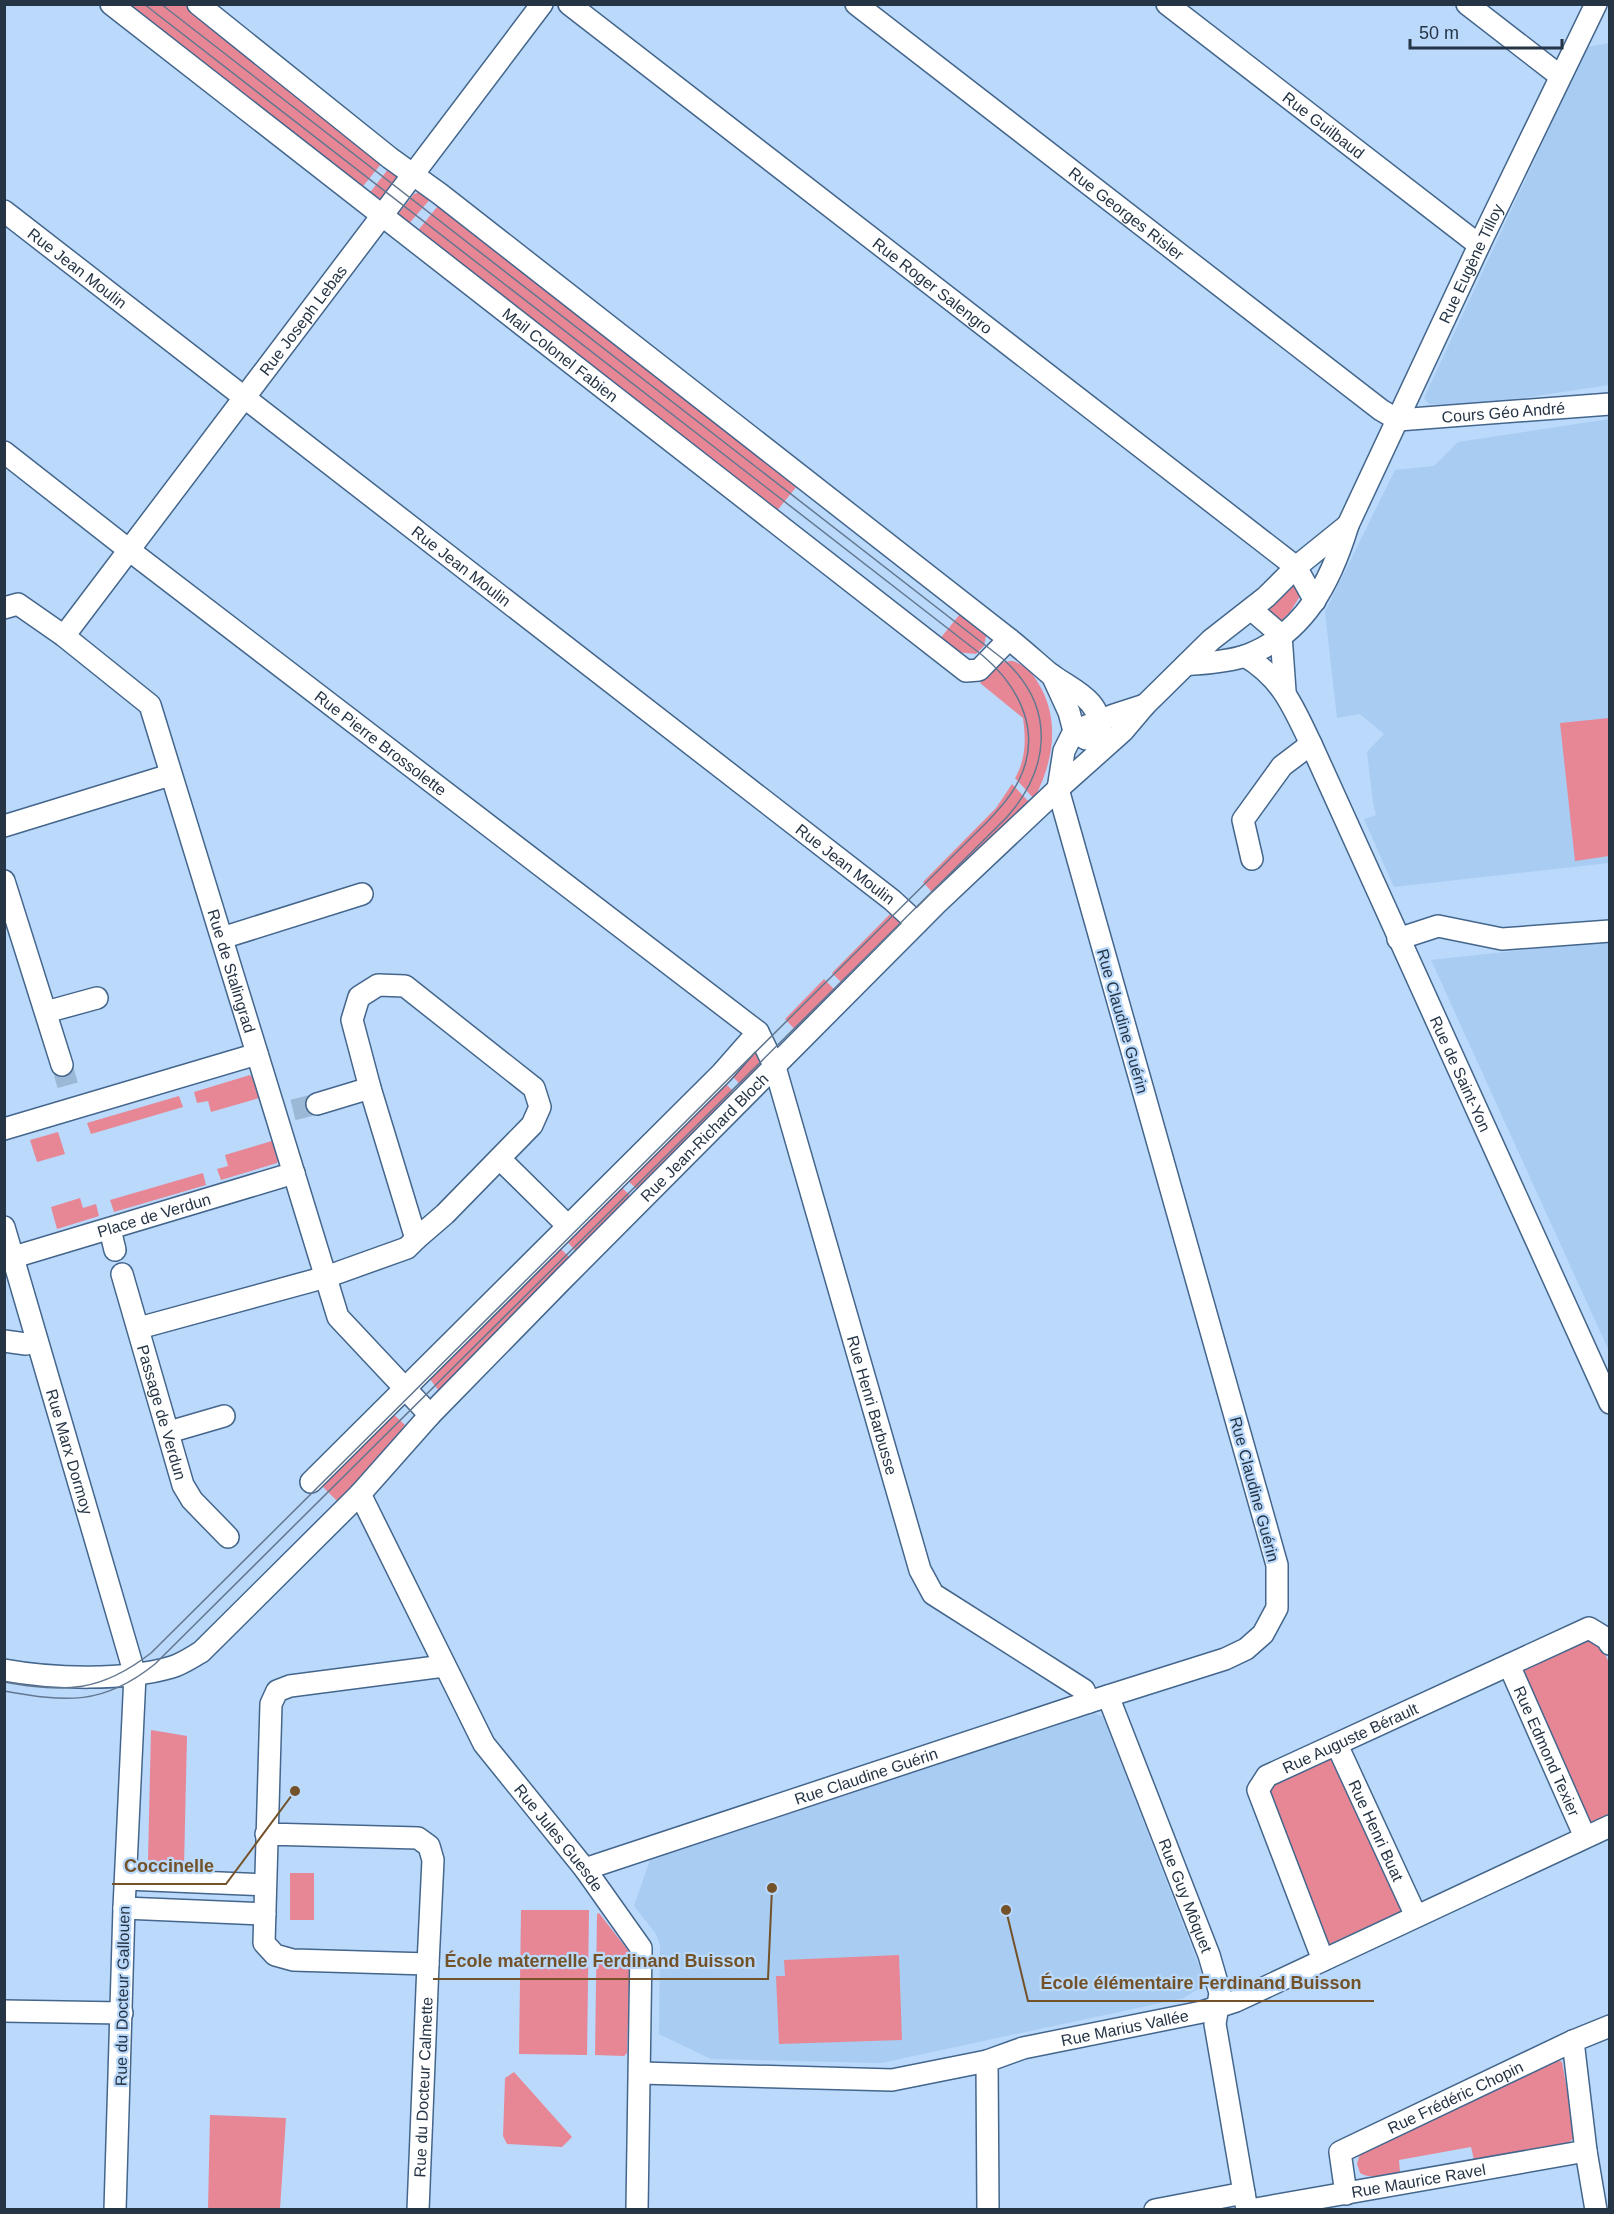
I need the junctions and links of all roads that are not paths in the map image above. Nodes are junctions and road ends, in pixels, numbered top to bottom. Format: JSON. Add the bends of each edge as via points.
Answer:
{"nodes":[{"id":1,"x":111,"y":4,"type":"edge"},
{"id":2,"x":198,"y":4,"type":"edge"},
{"id":3,"x":542,"y":4,"type":"edge"},
{"id":4,"x":569,"y":4,"type":"edge"},
{"id":5,"x":855,"y":4,"type":"edge"},
{"id":6,"x":1167,"y":4,"type":"edge"},
{"id":7,"x":1467,"y":4,"type":"edge"},
{"id":8,"x":1596,"y":4,"type":"edge"},
{"id":9,"x":1560,"y":76,"type":"junction"},
{"id":10,"x":413,"y":175,"type":"junction"},
{"id":11,"x":4,"y":211,"type":"edge"},
{"id":12,"x":381,"y":217,"type":"junction"},
{"id":13,"x":1479,"y":245,"type":"junction"},
{"id":14,"x":246,"y":398,"type":"junction"},
{"id":15,"x":1610,"y":404,"type":"edge"},
{"id":16,"x":1398,"y":420,"type":"junction"},
{"id":17,"x":4,"y":452,"type":"edge"},
{"id":18,"x":1348,"y":525,"type":"junction"},
{"id":19,"x":129,"y":550,"type":"junction"},
{"id":20,"x":1296,"y":567,"type":"junction"},
{"id":21,"x":1315,"y":601,"type":"junction"},
{"id":22,"x":4,"y":608,"type":"edge"},
{"id":23,"x":1248,"y":613,"type":"junction"},
{"id":24,"x":1281,"y":635,"type":"junction"},
{"id":25,"x":64,"y":636,"type":"junction"},
{"id":26,"x":1009,"y":639,"type":"junction"},
{"id":27,"x":1245,"y":656,"type":"junction"},
{"id":28,"x":1185,"y":665,"type":"junction"},
{"id":29,"x":1052,"y":675,"type":"junction"},
{"id":30,"x":1285,"y":691,"type":"junction"},
{"id":31,"x":1144,"y":705,"type":"junction"},
{"id":32,"x":1101,"y":721,"type":"junction"},
{"id":33,"x":1074,"y":731,"type":"junction"},
{"id":34,"x":1311,"y":744,"type":"junction"},
{"id":35,"x":1101,"y":749,"type":"junction"},
{"id":36,"x":170,"y":775,"type":"junction"},
{"id":37,"x":1058,"y":789,"type":"junction"},
{"id":38,"x":4,"y":826,"type":"edge"},
{"id":39,"x":1252,"y":859,"type":"dead end"},
{"id":40,"x":4,"y":880,"type":"edge"},
{"id":41,"x":362,"y":894,"type":"dead end"},
{"id":42,"x":917,"y":923,"type":"junction"},
{"id":43,"x":1609,"y":931,"type":"edge"},
{"id":44,"x":222,"y":938,"type":"junction"},
{"id":45,"x":1398,"y":939,"type":"junction"},
{"id":46,"x":97,"y":998,"type":"dead end"},
{"id":47,"x":46,"y":1012,"type":"junction"},
{"id":48,"x":758,"y":1032,"type":"junction"},
{"id":49,"x":257,"y":1054,"type":"junction"},
{"id":50,"x":62,"y":1065,"type":"tunnel mouth"},
{"id":51,"x":775,"y":1067,"type":"junction"},
{"id":52,"x":370,"y":1088,"type":"junction"},
{"id":53,"x":317,"y":1104,"type":"tunnel mouth"},
{"id":54,"x":4,"y":1129,"type":"edge"},
{"id":55,"x":500,"y":1159,"type":"junction"},
{"id":56,"x":294,"y":1173,"type":"junction"},
{"id":57,"x":568,"y":1226,"type":"junction"},
{"id":58,"x":4,"y":1227,"type":"edge"},
{"id":59,"x":110,"y":1229,"type":"junction"},
{"id":60,"x":416,"y":1239,"type":"junction"},
{"id":61,"x":115,"y":1250,"type":"dead end"},
{"id":62,"x":14,"y":1257,"type":"junction"},
{"id":63,"x":122,"y":1274,"type":"dead end"},
{"id":64,"x":326,"y":1277,"type":"junction"},
{"id":65,"x":139,"y":1328,"type":"junction"},
{"id":66,"x":4,"y":1341,"type":"edge"},
{"id":67,"x":37,"y":1341,"type":"junction"},
{"id":68,"x":404,"y":1387,"type":"junction"},
{"id":69,"x":1610,"y":1403,"type":"edge"},
{"id":70,"x":430,"y":1415,"type":"junction"},
{"id":71,"x":224,"y":1416,"type":"dead end"},
{"id":72,"x":170,"y":1432,"type":"junction"},
{"id":73,"x":311,"y":1482,"type":"dead end"},
{"id":74,"x":360,"y":1494,"type":"junction"},
{"id":75,"x":228,"y":1538,"type":"dead end"},
{"id":76,"x":1610,"y":1644,"type":"edge"},
{"id":77,"x":1509,"y":1665,"type":"junction"},
{"id":78,"x":444,"y":1666,"type":"junction"},
{"id":79,"x":4,"y":1670,"type":"edge"},
{"id":80,"x":135,"y":1675,"type":"junction"},
{"id":81,"x":1099,"y":1699,"type":"junction"},
{"id":82,"x":1337,"y":1744,"type":"junction"},
{"id":83,"x":1610,"y":1826,"type":"edge"},
{"id":84,"x":266,"y":1834,"type":"junction"},
{"id":85,"x":1585,"y":1837,"type":"junction"},
{"id":86,"x":585,"y":1869,"type":"junction"},
{"id":87,"x":126,"y":1879,"type":"junction"},
{"id":88,"x":265,"y":1885,"type":"junction"},
{"id":89,"x":124,"y":1908,"type":"junction"},
{"id":90,"x":265,"y":1914,"type":"junction"},
{"id":91,"x":1416,"y":1916,"type":"junction"},
{"id":92,"x":1323,"y":1960,"type":"junction"},
{"id":93,"x":428,"y":1964,"type":"junction"},
{"id":94,"x":1219,"y":2007,"type":"junction"},
{"id":95,"x":4,"y":2011,"type":"edge"},
{"id":96,"x":122,"y":2013,"type":"junction"},
{"id":97,"x":1610,"y":2026,"type":"edge"},
{"id":98,"x":1573,"y":2041,"type":"junction"},
{"id":99,"x":987,"y":2061,"type":"junction"},
{"id":100,"x":641,"y":2073,"type":"junction"},
{"id":101,"x":1586,"y":2151,"type":"junction"},
{"id":102,"x":1346,"y":2194,"type":"junction"},
{"id":103,"x":1247,"y":2204,"type":"edge"},
{"id":104,"x":115,"y":2210,"type":"edge"},
{"id":105,"x":418,"y":2210,"type":"edge"},
{"id":106,"x":637,"y":2210,"type":"edge"},
{"id":107,"x":988,"y":2210,"type":"edge"},
{"id":108,"x":1155,"y":2210,"type":"edge"},
{"id":109,"x":1596,"y":2210,"type":"edge"}],
"edges":[{"from":1,"to":12,"type":"street","name":"Mail Colonel Fabien"},
{"from":2,"to":10,"type":"street"},
{"from":3,"to":10,"type":"street","name":"Rue Joseph Lebas"},
{"from":4,"to":20,"type":"street","name":"Rue Roger Salengro"},
{"from":5,"to":16,"type":"street","name":"Rue Georges Risler"},
{"from":6,"to":13,"type":"street","name":"Rue Guilbaud"},
{"from":7,"to":9,"type":"street"},
{"from":8,"to":9,"type":"street","name":"Rue Eugène Tilloy"},
{"from":9,"to":13,"type":"street","name":"Rue Eugène Tilloy"},
{"from":10,"to":12,"type":"street","name":"Rue Joseph Lebas"},
{"from":10,"to":26,"type":"street"},
{"from":11,"to":14,"type":"street","name":"Rue Jean Moulin"},
{"from":12,"to":14,"type":"street","name":"Rue Joseph Lebas"},
{"from":12,"to":26,"type":"street","name":"Mail Colonel Fabien","via":[[966,671],[979,670]]},
{"from":13,"to":16,"type":"street","name":"Rue Eugène Tilloy"},
{"from":14,"to":19,"type":"street","name":"Rue Joseph Lebas"},
{"from":14,"to":42,"type":"street","name":"Rue Jean Moulin"},
{"from":15,"to":16,"type":"street","name":"Cours Géo André"},
{"from":16,"to":18,"type":"street","name":"Rue Eugène Tilloy"},
{"from":17,"to":19,"type":"street","name":"Rue Pierre Brossolette"},
{"from":18,"to":20,"type":"street","name":"Rue Eugène Tilloy"},
{"from":18,"to":21,"type":"street","name":"Rue Eugène Tilloy","via":[[1337,559]]},
{"from":19,"to":25,"type":"street","name":"Rue Joseph Lebas"},
{"from":19,"to":48,"type":"street","name":"Rue Pierre Brossolette"},
{"from":20,"to":21,"type":"street"},
{"from":20,"to":23,"type":"street","name":"Rue Eugène Tilloy"},
{"from":21,"to":24,"type":"street","name":"Rue Eugène Tilloy"},
{"from":22,"to":25,"type":"street","name":"Rue de Stalingrad","via":[[18,604]]},
{"from":23,"to":24,"type":"street"},
{"from":23,"to":27,"type":"street"},
{"from":23,"to":28,"type":"street","name":"Rue Eugène Tilloy"},
{"from":24,"to":27,"type":"street","name":"Rue Eugène Tilloy"},
{"from":24,"to":30,"type":"street","name":"Rue de Saint-Yon"},
{"from":25,"to":36,"type":"street","name":"Rue de Stalingrad","via":[[150,705]]},
{"from":26,"to":29,"type":"street"},
{"from":27,"to":28,"type":"street","name":"Rue Eugène Tilloy"},
{"from":27,"to":30,"type":"street","name":"Rue de Saint-Yon","via":[[1261,665]]},
{"from":28,"to":31,"type":"street","name":"Rue Eugène Tilloy"},
{"from":29,"to":32,"type":"street","via":[[1077,689]]},
{"from":29,"to":33,"type":"street","via":[[1070,712]]},
{"from":30,"to":34,"type":"street","name":"Rue de Saint-Yon"},
{"from":31,"to":32,"type":"street","name":"Rue Eugène Tilloy"},
{"from":31,"to":35,"type":"street","name":"Rue Eugène Tilloy","via":[[1123,731]]},
{"from":32,"to":33,"type":"street","name":"Rue Eugène Tilloy"},
{"from":32,"to":35,"type":"street"},
{"from":33,"to":35,"type":"street"},
{"from":33,"to":37,"type":"street","via":[[1064,751]]},
{"from":34,"to":39,"type":"street","via":[[1282,766],[1244,820]]},
{"from":34,"to":45,"type":"street","name":"Rue de Saint-Yon"},
{"from":35,"to":37,"type":"street","name":"Rue Eugène Tilloy"},
{"from":36,"to":38,"type":"street"},
{"from":36,"to":44,"type":"street","name":"Rue de Stalingrad"},
{"from":37,"to":42,"type":"street","name":"Rue Jean-Richard Bloch"},
{"from":37,"to":81,"type":"street","name":"Rue Claudine Guérin","via":[[1277,1565],[1277,1608],[1263,1634],[1246,1649]]},
{"from":40,"to":47,"type":"street"},
{"from":41,"to":44,"type":"street"},
{"from":42,"to":51,"type":"street","name":"Rue Jean-Richard Bloch"},
{"from":43,"to":45,"type":"street","via":[[1502,939],[1438,926]]},
{"from":44,"to":49,"type":"street","name":"Rue de Stalingrad"},
{"from":45,"to":69,"type":"street","name":"Rue de Saint-Yon"},
{"from":46,"to":47,"type":"street"},
{"from":47,"to":50,"type":"street"},
{"from":48,"to":51,"type":"street","name":"Rue Henri Barbusse"},
{"from":48,"to":57,"type":"street","name":"Rue Jean-Richard Bloch"},
{"from":49,"to":54,"type":"street","via":[[71,1099]]},
{"from":49,"to":56,"type":"street","name":"Rue de Stalingrad","via":[[284,1113]]},
{"from":51,"to":70,"type":"street","name":"Rue Jean-Richard Bloch"},
{"from":51,"to":81,"type":"street","name":"Rue Henri Barbusse","via":[[920,1570],[933,1594]]},
{"from":52,"to":53,"type":"street"},
{"from":52,"to":55,"type":"street","via":[[352,1020],[359,997],[378,985],[405,986],[534,1088],[540,1107],[532,1125]]},
{"from":52,"to":60,"type":"street"},
{"from":55,"to":57,"type":"street"},
{"from":55,"to":60,"type":"street"},
{"from":56,"to":59,"type":"street","name":"Place de Verdun"},
{"from":56,"to":64,"type":"street","name":"Rue de Stalingrad"},
{"from":57,"to":68,"type":"street","name":"Rue Jean-Richard Bloch"},
{"from":58,"to":62,"type":"street","name":"Rue Marx Dormoy"},
{"from":59,"to":61,"type":"street"},
{"from":59,"to":62,"type":"street","name":"Place de Verdun"},
{"from":60,"to":64,"type":"street","via":[[407,1248]]},
{"from":62,"to":67,"type":"street","name":"Rue Marx Dormoy"},
{"from":63,"to":65,"type":"street","name":"Passage de Verdun"},
{"from":64,"to":65,"type":"street"},
{"from":64,"to":68,"type":"street","name":"Rue de Stalingrad","via":[[338,1317]]},
{"from":65,"to":72,"type":"street","name":"Passage de Verdun"},
{"from":66,"to":67,"type":"street"},
{"from":67,"to":80,"type":"street","name":"Rue Marx Dormoy"},
{"from":68,"to":70,"type":"street","name":"Rue de Stalingrad"},
{"from":68,"to":73,"type":"street","name":"Rue Jean-Richard Bloch"},
{"from":70,"to":74,"type":"street","name":"Rue Jean-Richard Bloch"},
{"from":71,"to":72,"type":"street"},
{"from":72,"to":75,"type":"street","name":"Passage de Verdun","via":[[183,1485]]},
{"from":74,"to":78,"type":"street","name":"Rue Jules Guesde"},
{"from":74,"to":80,"type":"street","name":"Rue Jean-Richard Bloch","via":[[201,1652],[174,1667]]},
{"from":76,"to":77,"type":"street","name":"Rue Auguste Bérault","via":[[1589,1628]]},
{"from":77,"to":82,"type":"street","name":"Rue Auguste Bérault"},
{"from":77,"to":85,"type":"street","name":"Rue Edmond Texier"},
{"from":78,"to":84,"type":"street","via":[[290,1686],[277,1691],[272,1704]]},
{"from":78,"to":86,"type":"street","name":"Rue Jules Guesde","via":[[484,1744]]},
{"from":79,"to":80,"type":"street","name":"Rue Jean-Richard Bloch","via":[[52,1676]]},
{"from":80,"to":87,"type":"street","name":"Rue du Docteur Gallouen"},
{"from":81,"to":86,"type":"street","name":"Rue Claudine Guérin"},
{"from":81,"to":94,"type":"street","name":"Rue Guy Môquet","via":[[1209,1955],[1220,1993]]},
{"from":82,"to":91,"type":"street","name":"Rue Henri Buat"},
{"from":82,"to":92,"type":"street","name":"Rue Auguste Bérault","via":[[1267,1776],[1258,1790]]},
{"from":83,"to":85,"type":"street","name":"Rue Marius Vallée"},
{"from":84,"to":88,"type":"street"},
{"from":84,"to":93,"type":"street","name":"Rue du Docteur Calmette","via":[[418,1838],[429,1846],[433,1860]]},
{"from":85,"to":91,"type":"street","name":"Rue Marius Vallée"},
{"from":86,"to":100,"type":"street","name":"Rue Jules Guesde","via":[[641,1948]]},
{"from":87,"to":88,"type":"street"},
{"from":87,"to":89,"type":"street","name":"Rue du Docteur Gallouen"},
{"from":88,"to":90,"type":"street"},
{"from":89,"to":90,"type":"street"},
{"from":89,"to":96,"type":"street","name":"Rue du Docteur Gallouen"},
{"from":90,"to":93,"type":"street","via":[[264,1943],[275,1955],[293,1960]]},
{"from":91,"to":92,"type":"street","name":"Rue Marius Vallée"},
{"from":92,"to":94,"type":"street","name":"Rue Marius Vallée"},
{"from":93,"to":105,"type":"street","name":"Rue du Docteur Calmette"},
{"from":94,"to":99,"type":"street","name":"Rue Marius Vallée","via":[[1023,2048]]},
{"from":94,"to":103,"type":"street","name":"Rue Guy Môquet","via":[[1215,2024]]},
{"from":95,"to":96,"type":"street"},
{"from":96,"to":104,"type":"street","name":"Rue du Docteur Gallouen"},
{"from":97,"to":98,"type":"street","name":"Rue Frédéric Chopin"},
{"from":98,"to":101,"type":"street"},
{"from":98,"to":102,"type":"street","name":"Rue Frédéric Chopin","via":[[1340,2152]]},
{"from":99,"to":100,"type":"street","name":"Rue Marius Vallée","via":[[892,2080]]},
{"from":99,"to":107,"type":"street"},
{"from":100,"to":106,"type":"street","name":"Rue Jules Guesde"},
{"from":101,"to":102,"type":"street","name":"Rue Maurice Ravel"},
{"from":101,"to":109,"type":"street"},
{"from":102,"to":103,"type":"street","name":"Rue Maurice Ravel"},
{"from":103,"to":108,"type":"street","name":"Rue Maurice Ravel"}]}
